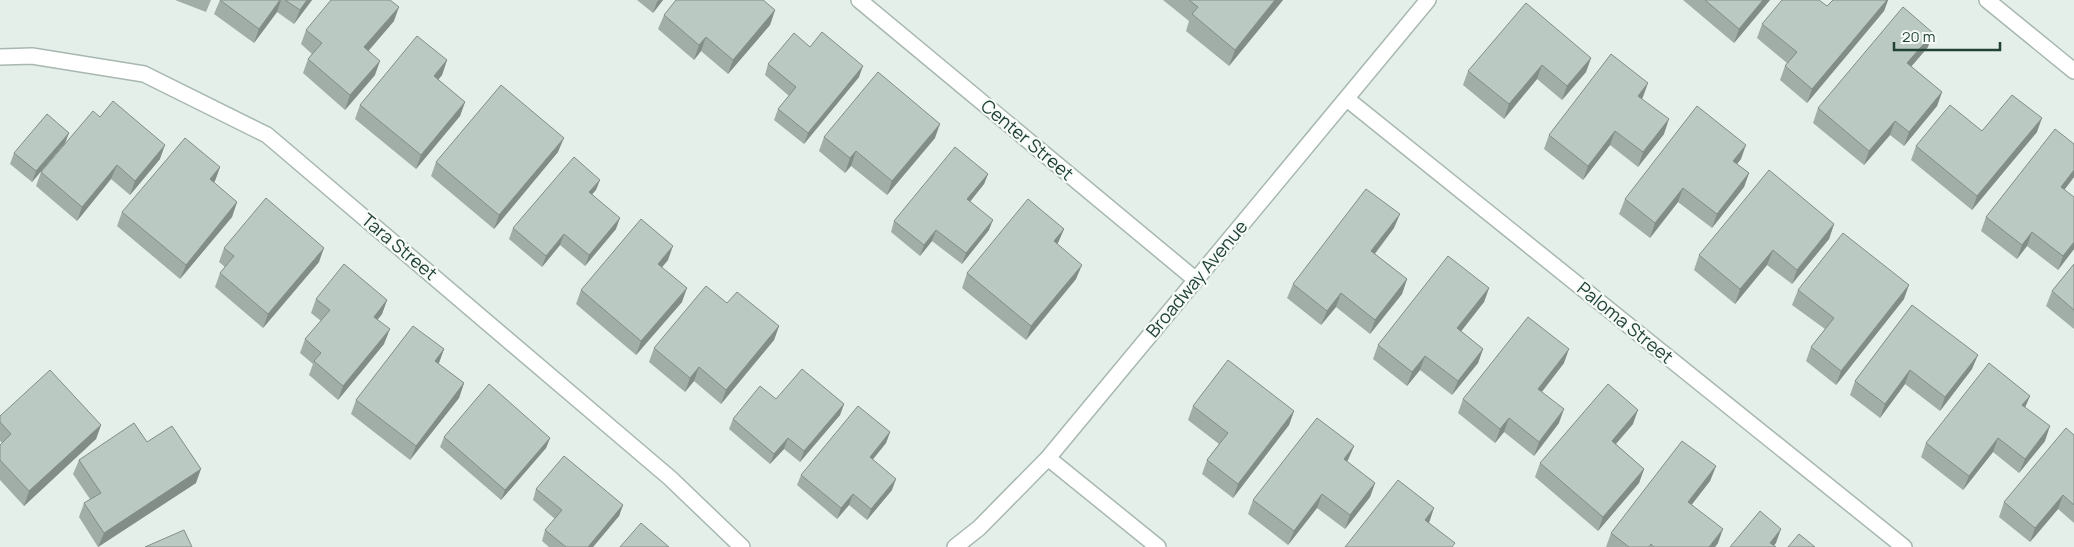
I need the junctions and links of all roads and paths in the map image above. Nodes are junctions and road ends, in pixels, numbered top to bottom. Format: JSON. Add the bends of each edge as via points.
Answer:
{"nodes":[{"id":1,"x":859,"y":0,"type":"edge"},
{"id":2,"x":1428,"y":0,"type":"edge"},
{"id":3,"x":1987,"y":0,"type":"edge"},
{"id":4,"x":0,"y":57,"type":"edge"},
{"id":5,"x":2074,"y":71,"type":"edge"},
{"id":6,"x":1347,"y":99,"type":"junction"},
{"id":7,"x":1196,"y":280,"type":"junction"},
{"id":8,"x":1048,"y":458,"type":"junction"},
{"id":9,"x":742,"y":547,"type":"edge"},
{"id":10,"x":955,"y":547,"type":"edge"},
{"id":11,"x":1158,"y":547,"type":"edge"},
{"id":12,"x":1904,"y":547,"type":"edge"}],
"edges":[{"from":1,"to":7,"type":"street","name":"Center Street"},
{"from":2,"to":6,"type":"street","name":"Broadway Avenue"},
{"from":3,"to":5,"type":"street"},
{"from":4,"to":9,"type":"street","name":"Tara Street","via":[[32,56],[144,74],[267,135],[670,478]]},
{"from":6,"to":7,"type":"street","name":"Broadway Avenue"},
{"from":6,"to":12,"type":"street","name":"Paloma Street"},
{"from":7,"to":8,"type":"street","name":"Broadway Avenue"},
{"from":8,"to":10,"type":"street","name":"Broadway Avenue","via":[[979,528]]},
{"from":8,"to":11,"type":"street"}]}
